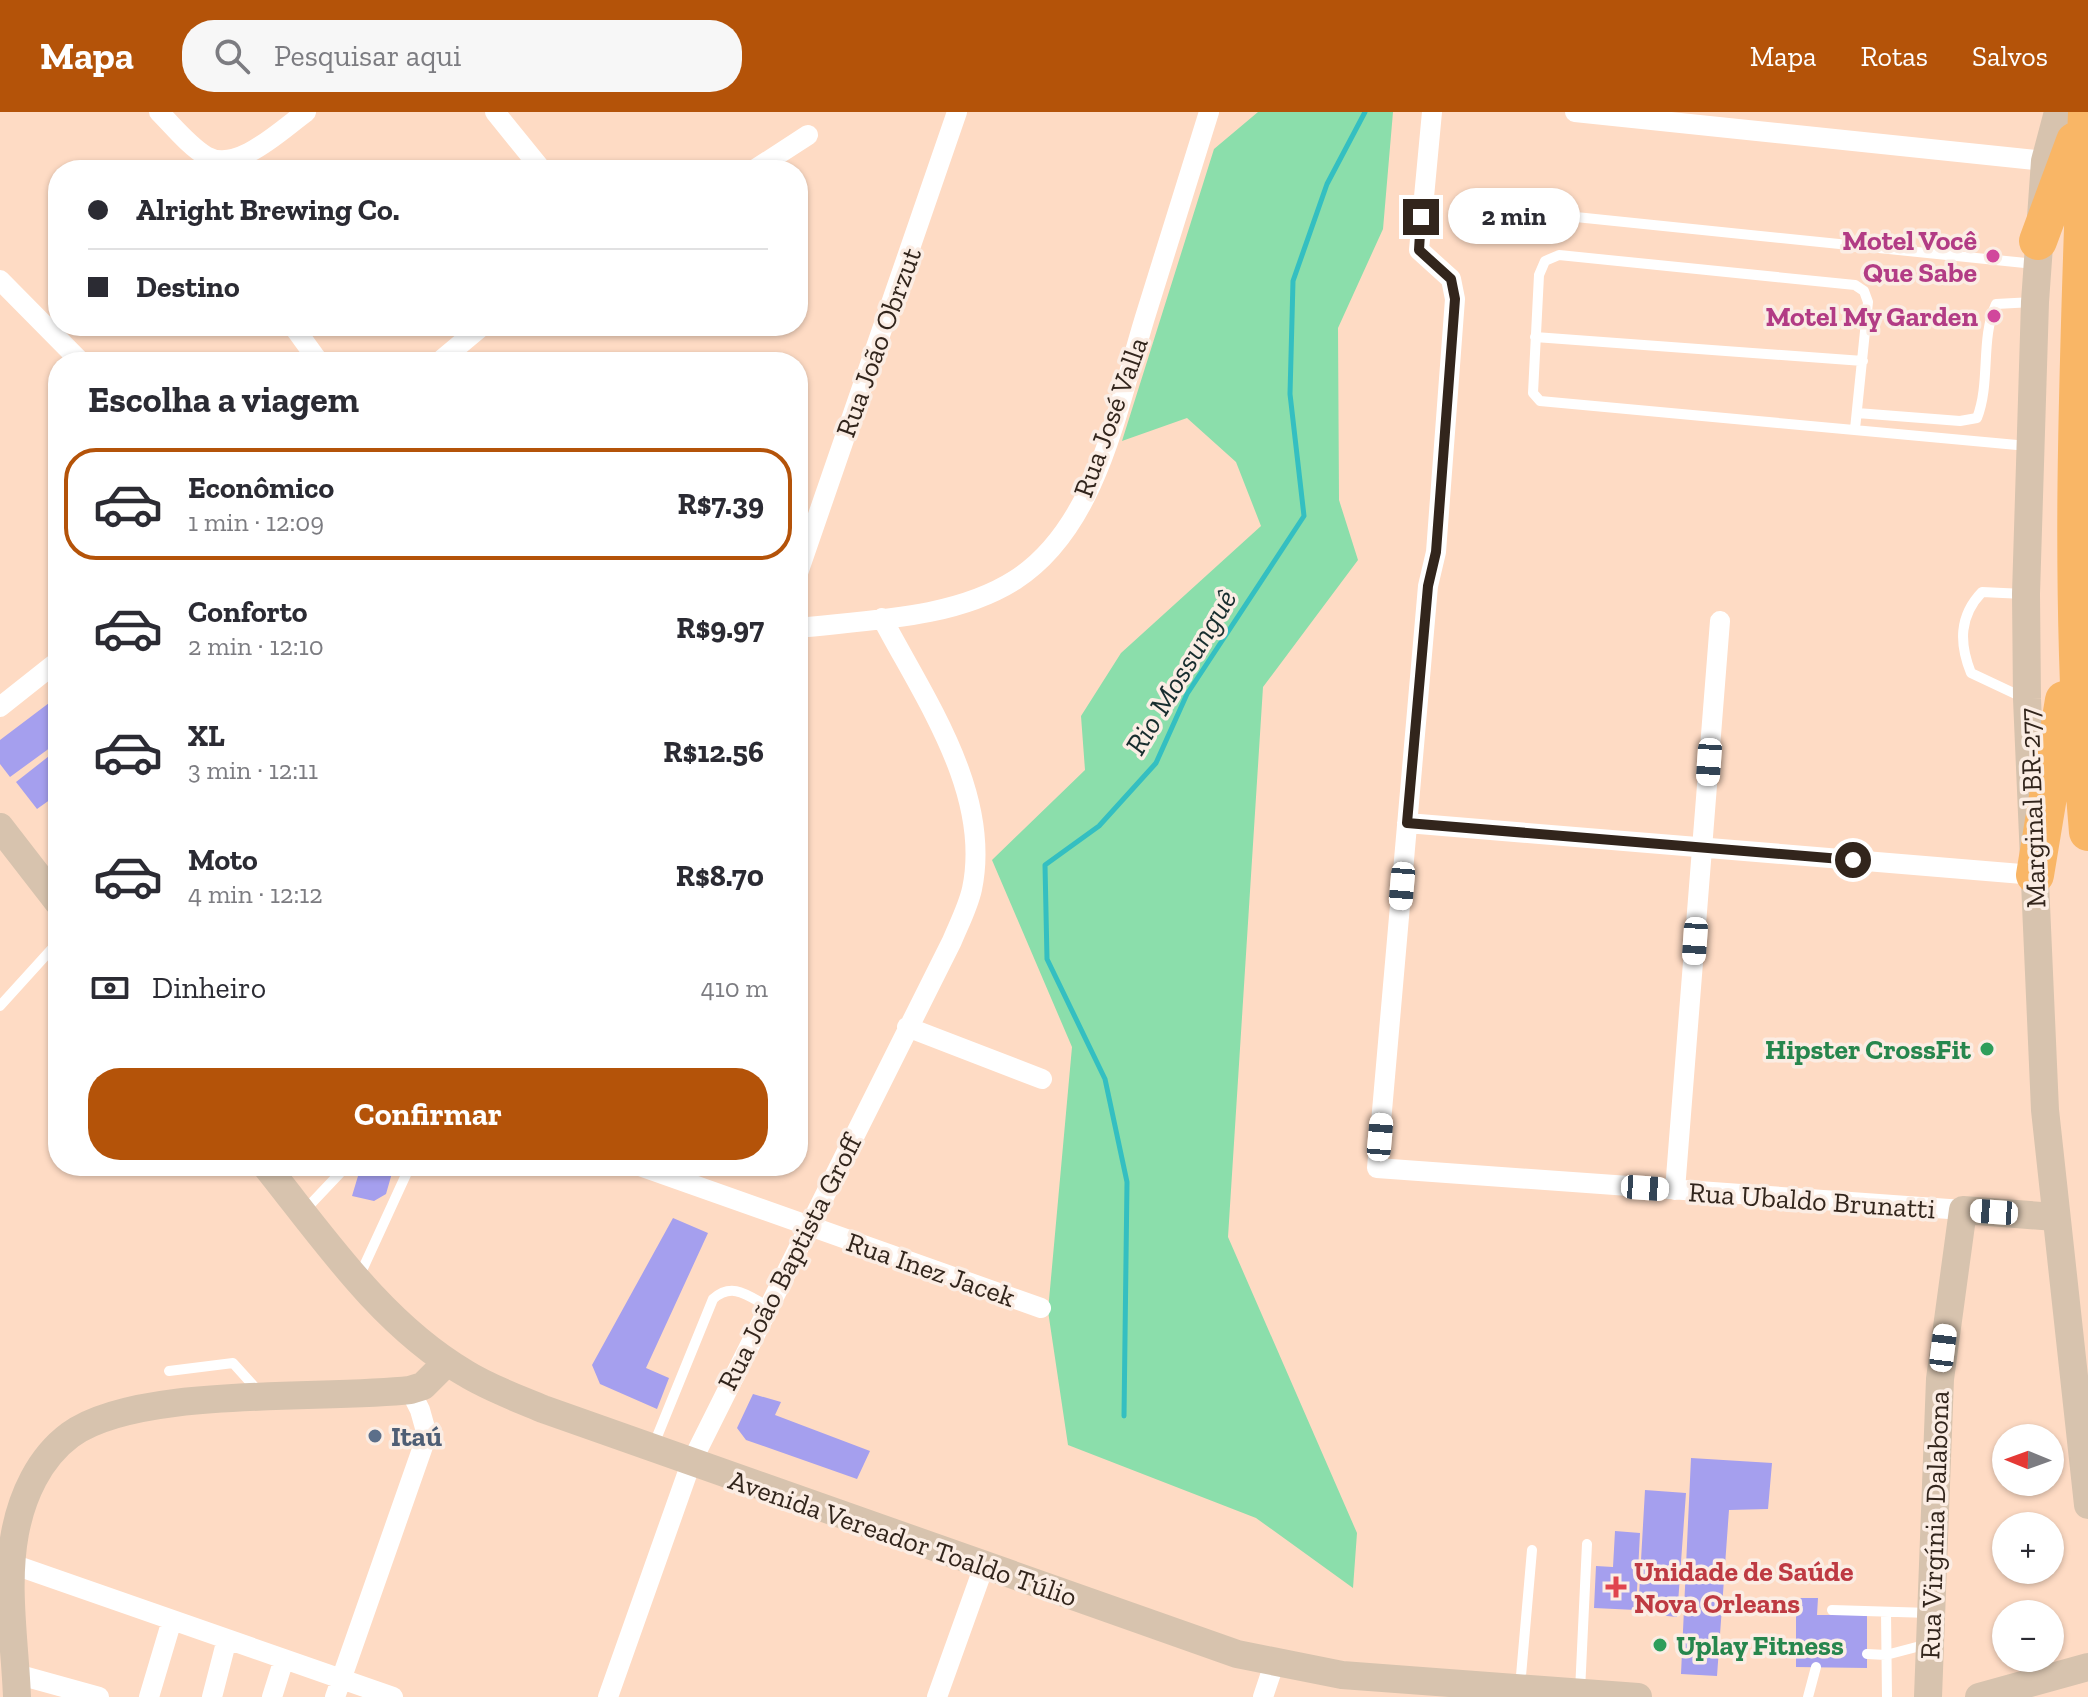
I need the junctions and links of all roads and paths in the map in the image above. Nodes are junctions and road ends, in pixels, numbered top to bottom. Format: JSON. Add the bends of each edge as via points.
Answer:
{"nodes":[{"id":1,"x":159,"y":112,"type":"edge"},
{"id":2,"x":306,"y":112,"type":"edge"},
{"id":3,"x":495,"y":112,"type":"edge"},
{"id":4,"x":957,"y":112,"type":"edge"},
{"id":5,"x":1209,"y":112,"type":"edge"},
{"id":6,"x":1432,"y":112,"type":"edge"},
{"id":7,"x":1575,"y":112,"type":"edge"},
{"id":8,"x":2058,"y":112,"type":"edge"},
{"id":9,"x":2086,"y":112,"type":"edge"},
{"id":10,"x":808,"y":135,"type":"dead end"},
{"id":11,"x":534,"y":160,"type":"edge"},
{"id":12,"x":769,"y":160,"type":"edge"},
{"id":13,"x":2045,"y":161,"type":"junction"},
{"id":14,"x":1566,"y":216,"type":"dead end"},
{"id":15,"x":2038,"y":253,"type":"junction"},
{"id":16,"x":0,"y":280,"type":"edge"},
{"id":17,"x":2035,"y":302,"type":"junction"},
{"id":18,"x":48,"y":329,"type":"edge"},
{"id":19,"x":55,"y":336,"type":"edge"},
{"id":20,"x":470,"y":336,"type":"edge"},
{"id":21,"x":1535,"y":337,"type":"junction"},
{"id":22,"x":71,"y":352,"type":"edge"},
{"id":23,"x":451,"y":352,"type":"edge"},
{"id":24,"x":1863,"y":361,"type":"junction"},
{"id":25,"x":1857,"y":413,"type":"junction"},
{"id":26,"x":1855,"y":429,"type":"junction"},
{"id":27,"x":2029,"y":446,"type":"junction"},
{"id":28,"x":808,"y":544,"type":"edge"},
{"id":29,"x":2026,"y":594,"type":"junction"},
{"id":30,"x":882,"y":618,"type":"junction"},
{"id":31,"x":1720,"y":621,"type":"dead end"},
{"id":32,"x":2076,"y":626,"type":"junction"},
{"id":33,"x":808,"y":627,"type":"edge"},
{"id":34,"x":48,"y":669,"type":"edge"},
{"id":35,"x":2027,"y":699,"type":"junction"},
{"id":36,"x":0,"y":707,"type":"edge"},
{"id":37,"x":1407,"y":823,"type":"junction"},
{"id":38,"x":0,"y":827,"type":"edge"},
{"id":39,"x":2088,"y":832,"type":"edge"},
{"id":40,"x":1702,"y":848,"type":"junction"},
{"id":41,"x":2035,"y":875,"type":"junction"},
{"id":42,"x":48,"y":889,"type":"edge"},
{"id":43,"x":48,"y":953,"type":"edge"},
{"id":44,"x":0,"y":1006,"type":"edge"},
{"id":45,"x":907,"y":1027,"type":"junction"},
{"id":46,"x":1042,"y":1079,"type":"dead end"},
{"id":47,"x":277,"y":1176,"type":"edge"},
{"id":48,"x":337,"y":1176,"type":"edge"},
{"id":49,"x":405,"y":1176,"type":"edge"},
{"id":50,"x":668,"y":1176,"type":"edge"},
{"id":51,"x":1675,"y":1190,"type":"junction"},
{"id":52,"x":1963,"y":1210,"type":"junction"},
{"id":53,"x":303,"y":1213,"type":"junction"},
{"id":54,"x":2055,"y":1217,"type":"junction"},
{"id":55,"x":807,"y":1225,"type":"junction"},
{"id":56,"x":358,"y":1280,"type":"junction"},
{"id":57,"x":767,"y":1306,"type":"junction"},
{"id":58,"x":1041,"y":1308,"type":"dead end"},
{"id":59,"x":439,"y":1356,"type":"junction"},
{"id":60,"x":169,"y":1371,"type":"dead end"},
{"id":61,"x":410,"y":1390,"type":"junction"},
{"id":62,"x":372,"y":1392,"type":"junction"},
{"id":63,"x":264,"y":1398,"type":"junction"},
{"id":64,"x":653,"y":1449,"type":"junction"},
{"id":65,"x":691,"y":1463,"type":"junction"},
{"id":66,"x":2088,"y":1505,"type":"edge"},
{"id":67,"x":8,"y":1533,"type":"edge"},
{"id":68,"x":1587,"y":1544,"type":"dead end"},
{"id":69,"x":1532,"y":1550,"type":"dead end"},
{"id":70,"x":12,"y":1564,"type":"junction"},
{"id":71,"x":984,"y":1566,"type":"junction"},
{"id":72,"x":1832,"y":1610,"type":"dead end"},
{"id":73,"x":1886,"y":1612,"type":"junction"},
{"id":74,"x":1930,"y":1613,"type":"junction"},
{"id":75,"x":172,"y":1620,"type":"junction"},
{"id":76,"x":227,"y":1639,"type":"junction"},
{"id":77,"x":1929,"y":1644,"type":"junction"},
{"id":78,"x":1867,"y":1654,"type":"dead end"},
{"id":79,"x":1886,"y":1655,"type":"junction"},
{"id":80,"x":284,"y":1659,"type":"junction"},
{"id":81,"x":1274,"y":1664,"type":"junction"},
{"id":82,"x":1816,"y":1667,"type":"dead end"},
{"id":83,"x":2088,"y":1667,"type":"edge"},
{"id":84,"x":17,"y":1686,"type":"edge"},
{"id":85,"x":338,"y":1688,"type":"edge"},
{"id":86,"x":1520,"y":1688,"type":"junction"},
{"id":87,"x":1580,"y":1693,"type":"junction"},
{"id":88,"x":99,"y":1697,"type":"edge"},
{"id":89,"x":149,"y":1697,"type":"edge"},
{"id":90,"x":212,"y":1697,"type":"edge"},
{"id":91,"x":272,"y":1697,"type":"edge"},
{"id":92,"x":393,"y":1697,"type":"edge"},
{"id":93,"x":608,"y":1697,"type":"edge"},
{"id":94,"x":937,"y":1697,"type":"edge"},
{"id":95,"x":1263,"y":1697,"type":"edge"},
{"id":96,"x":1638,"y":1697,"type":"edge"},
{"id":97,"x":1808,"y":1697,"type":"edge"},
{"id":98,"x":1887,"y":1697,"type":"edge"},
{"id":99,"x":1928,"y":1697,"type":"edge"},
{"id":100,"x":1979,"y":1697,"type":"edge"}],
"edges":[{"from":1,"to":2,"type":"street","via":[[207,157],[247,156]]},
{"from":3,"to":11,"type":"street"},
{"from":4,"to":28,"type":"street","name":"Rua João Obrzut"},
{"from":5,"to":30,"type":"street","name":"Rua José Valla","via":[[1103,451],[1068,525],[1056,543],[1014,580],[962,603]]},
{"from":6,"to":37,"type":"street","via":[[1418,244],[1422,256],[1453,283],[1455,299],[1436,552],[1428,586]]},
{"from":7,"to":13,"type":"street"},
{"from":8,"to":13,"type":"main road","name":"Marginal BR-277"},
{"from":9,"to":15,"type":"highway"},
{"from":9,"to":32,"type":"highway"},
{"from":10,"to":12,"type":"street"},
{"from":13,"to":15,"type":"main road","name":"Marginal BR-277"},
{"from":14,"to":15,"type":"lane"},
{"from":15,"to":17,"type":"main road","name":"Marginal BR-277"},
{"from":16,"to":18,"type":"street"},
{"from":17,"to":25,"type":"lane","via":[[1996,304],[1977,418]]},
{"from":17,"to":27,"type":"main road","name":"Marginal BR-277"},
{"from":19,"to":22,"type":"street"},
{"from":20,"to":23,"type":"street"},
{"from":21,"to":24,"type":"lane"},
{"from":21,"to":24,"type":"lane","via":[[1539,275],[1545,261],[1559,255],[1855,285],[1868,302]]},
{"from":21,"to":26,"type":"lane","via":[[1533,393],[1552,405]]},
{"from":24,"to":25,"type":"lane"},
{"from":25,"to":26,"type":"lane"},
{"from":26,"to":27,"type":"lane"},
{"from":27,"to":29,"type":"main road","name":"Marginal BR-277"},
{"from":29,"to":35,"type":"main road","name":"Marginal BR-277"},
{"from":29,"to":35,"type":"lane","via":[[1982,592],[1964,618],[1963,653],[1971,673]]},
{"from":30,"to":33,"type":"street","name":"Rua José Valla"},
{"from":30,"to":45,"type":"street","name":"Rua João Baptista Groff","via":[[947,742],[974,833],[972,889]]},
{"from":31,"to":40,"type":"street"},
{"from":32,"to":39,"type":"highway"},
{"from":32,"to":41,"type":"highway"},
{"from":34,"to":36,"type":"street"},
{"from":35,"to":41,"type":"main road","name":"Marginal BR-277"},
{"from":37,"to":40,"type":"street"},
{"from":37,"to":51,"type":"street","name":"Rua Ubaldo Brunatti","via":[[1377,1168]]},
{"from":38,"to":42,"type":"main road"},
{"from":40,"to":41,"type":"street"},
{"from":40,"to":51,"type":"street"},
{"from":41,"to":54,"type":"main road","name":"Marginal BR-277"},
{"from":43,"to":44,"type":"lane"},
{"from":45,"to":46,"type":"street"},
{"from":45,"to":55,"type":"street","name":"Rua João Baptista Groff"},
{"from":47,"to":53,"type":"main road","name":"Avenida Vereador Toaldo Túlio"},
{"from":48,"to":53,"type":"lane"},
{"from":49,"to":56,"type":"lane"},
{"from":50,"to":55,"type":"street","name":"Rua Inez Jacek"},
{"from":51,"to":52,"type":"street","name":"Rua Ubaldo Brunatti"},
{"from":52,"to":54,"type":"main road","name":"Rua Ubaldo Brunatti"},
{"from":52,"to":74,"type":"main road","name":"Rua Virgínia Dalabona","via":[[1941,1363]]},
{"from":53,"to":56,"type":"main road","name":"Avenida Vereador Toaldo Túlio"},
{"from":54,"to":66,"type":"main road","name":"Marginal BR-277"},
{"from":55,"to":57,"type":"street","name":"Rua João Baptista Groff"},
{"from":55,"to":58,"type":"street","name":"Rua Inez Jacek"},
{"from":56,"to":59,"type":"main road","name":"Avenida Vereador Toaldo Túlio"},
{"from":57,"to":64,"type":"lane","via":[[735,1289],[723,1290],[713,1299]]},
{"from":57,"to":65,"type":"street","name":"Rua João Baptista Groff"},
{"from":59,"to":61,"type":"main road","via":[[423,1386]]},
{"from":59,"to":62,"type":"main road"},
{"from":59,"to":64,"type":"main road","name":"Avenida Vereador Toaldo Túlio","via":[[513,1397]]},
{"from":60,"to":63,"type":"lane","via":[[233,1363]]},
{"from":61,"to":62,"type":"main road"},
{"from":61,"to":85,"type":"street","via":[[427,1435]]},
{"from":62,"to":63,"type":"main road"},
{"from":63,"to":67,"type":"main road","via":[[129,1410],[86,1425],[51,1453]]},
{"from":64,"to":65,"type":"main road","name":"Avenida Vereador Toaldo Túlio"},
{"from":65,"to":71,"type":"main road","name":"Avenida Vereador Toaldo Túlio"},
{"from":65,"to":93,"type":"street","name":"Rua João Baptista Groff"},
{"from":67,"to":70,"type":"main road"},
{"from":68,"to":87,"type":"lane"},
{"from":69,"to":86,"type":"lane"},
{"from":70,"to":75,"type":"street"},
{"from":70,"to":84,"type":"main road"},
{"from":71,"to":81,"type":"main road","name":"Avenida Vereador Toaldo Túlio"},
{"from":71,"to":94,"type":"street"},
{"from":72,"to":73,"type":"lane"},
{"from":73,"to":74,"type":"lane"},
{"from":73,"to":79,"type":"lane"},
{"from":74,"to":77,"type":"main road","name":"Rua Virgínia Dalabona"},
{"from":75,"to":76,"type":"street"},
{"from":75,"to":89,"type":"street"},
{"from":76,"to":80,"type":"street"},
{"from":76,"to":90,"type":"street"},
{"from":77,"to":79,"type":"lane"},
{"from":77,"to":99,"type":"main road","name":"Rua Virgínia Dalabona"},
{"from":78,"to":79,"type":"lane"},
{"from":79,"to":98,"type":"lane"},
{"from":80,"to":85,"type":"street"},
{"from":80,"to":91,"type":"street"},
{"from":81,"to":86,"type":"main road","name":"Avenida Vereador Toaldo Túlio","via":[[1342,1675]]},
{"from":81,"to":95,"type":"street"},
{"from":82,"to":97,"type":"lane"},
{"from":83,"to":100,"type":"main road"},
{"from":84,"to":88,"type":"street"},
{"from":85,"to":92,"type":"street"},
{"from":86,"to":87,"type":"main road","name":"Avenida Vereador Toaldo Túlio"},
{"from":87,"to":96,"type":"main road","name":"Avenida Vereador Toaldo Túlio"}]}
